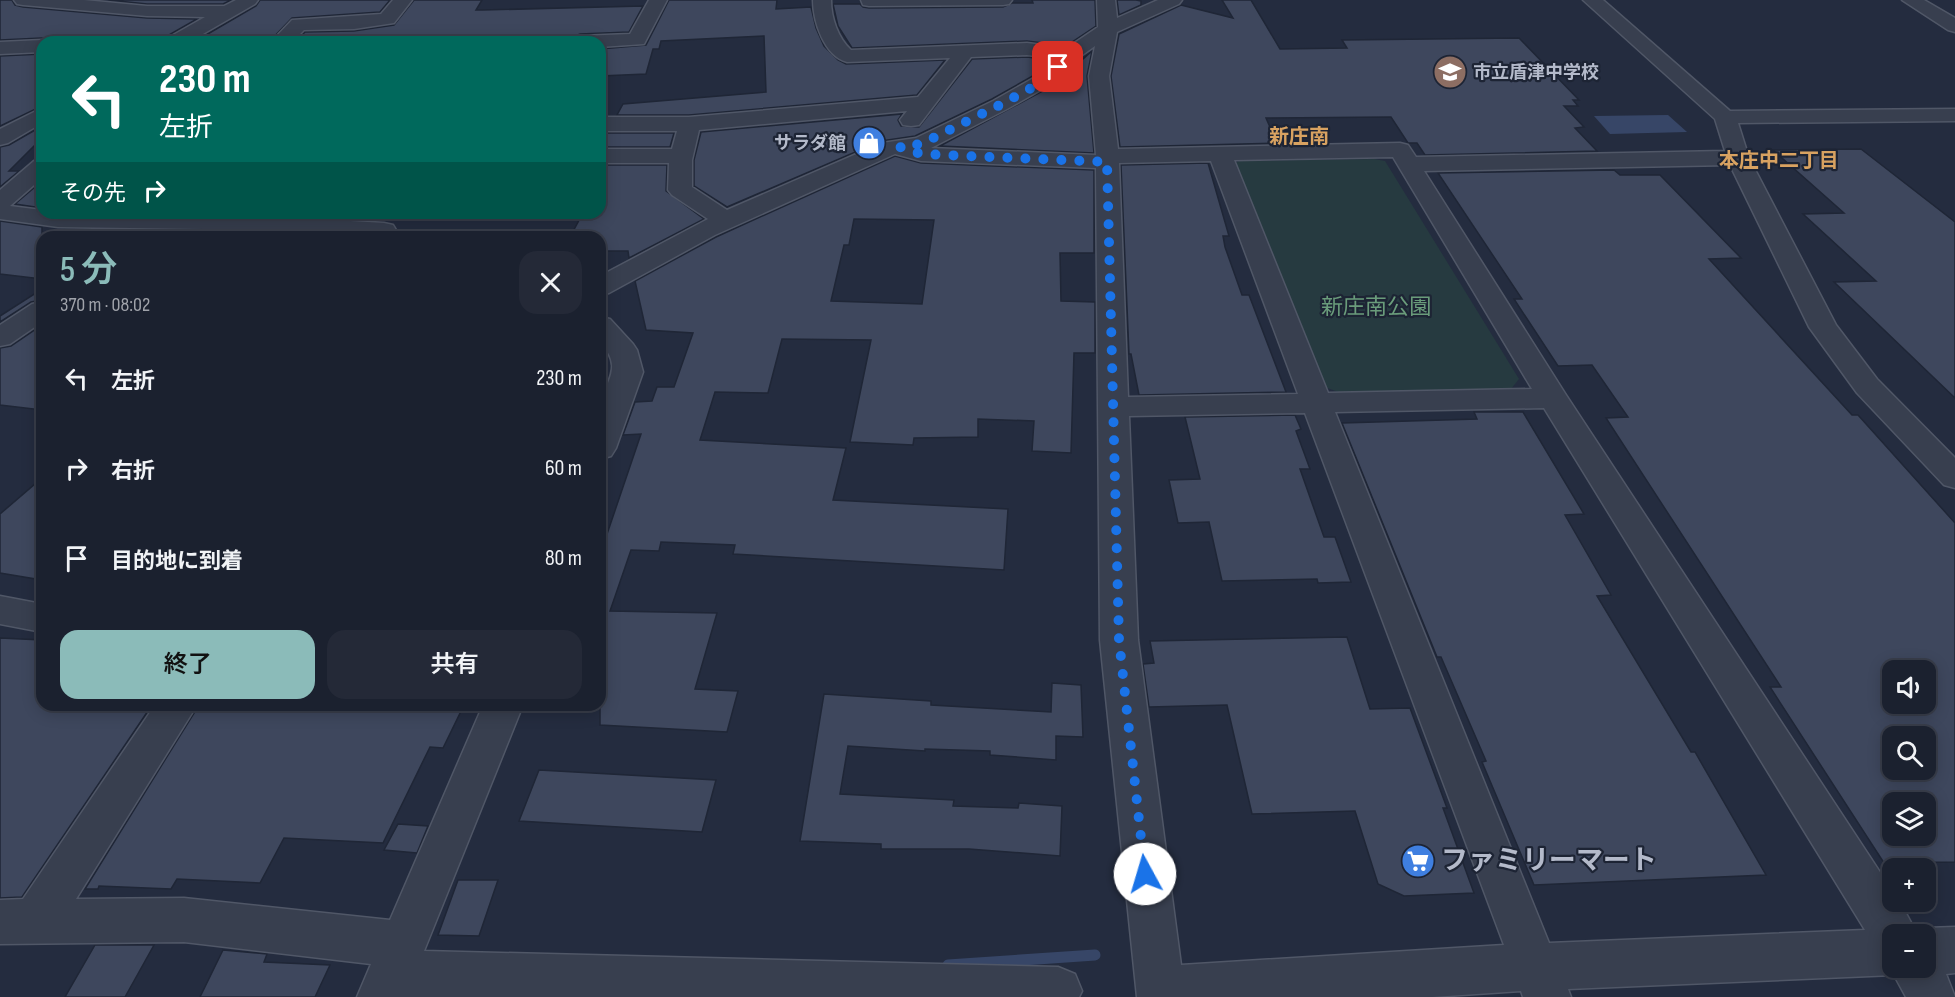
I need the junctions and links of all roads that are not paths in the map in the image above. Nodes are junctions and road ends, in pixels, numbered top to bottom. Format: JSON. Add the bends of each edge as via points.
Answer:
{"nodes":[{"id":1,"x":23,"y":0,"type":"edge"},
{"id":2,"x":249,"y":0,"type":"edge"},
{"id":3,"x":403,"y":0,"type":"edge"},
{"id":4,"x":658,"y":0,"type":"edge"},
{"id":5,"x":822,"y":0,"type":"edge"},
{"id":6,"x":987,"y":0,"type":"edge"},
{"id":7,"x":1003,"y":0,"type":"edge"},
{"id":8,"x":1106,"y":0,"type":"edge"},
{"id":9,"x":1173,"y":0,"type":"edge"},
{"id":10,"x":1592,"y":0,"type":"edge"},
{"id":11,"x":1911,"y":0,"type":"edge"},
{"id":12,"x":869,"y":1,"type":"edge"},
{"id":13,"x":227,"y":12,"type":"junction"},
{"id":14,"x":1955,"y":26,"type":"edge"},
{"id":15,"x":1108,"y":29,"type":"junction"},
{"id":16,"x":185,"y":36,"type":"edge"},
{"id":17,"x":287,"y":36,"type":"edge"},
{"id":18,"x":637,"y":40,"type":"junction"},
{"id":19,"x":606,"y":41,"type":"edge"},
{"id":20,"x":32,"y":47,"type":"edge"},
{"id":21,"x":0,"y":48,"type":"edge"},
{"id":22,"x":999,"y":50,"type":"junction"},
{"id":23,"x":964,"y":53,"type":"junction"},
{"id":24,"x":1071,"y":54,"type":"junction"},
{"id":25,"x":610,"y":59,"type":"dead end"},
{"id":26,"x":0,"y":66,"type":"edge"},
{"id":27,"x":925,"y":102,"type":"junction"},
{"id":28,"x":1955,"y":115,"type":"edge"},
{"id":29,"x":36,"y":117,"type":"edge"},
{"id":30,"x":1725,"y":117,"type":"junction"},
{"id":31,"x":606,"y":124,"type":"edge"},
{"id":32,"x":689,"y":124,"type":"junction"},
{"id":33,"x":0,"y":138,"type":"edge"},
{"id":34,"x":895,"y":147,"type":"junction"},
{"id":35,"x":1220,"y":154,"type":"junction"},
{"id":36,"x":606,"y":156,"type":"edge"},
{"id":37,"x":682,"y":156,"type":"junction"},
{"id":38,"x":1738,"y":158,"type":"junction"},
{"id":39,"x":1107,"y":159,"type":"junction"},
{"id":40,"x":1409,"y":164,"type":"junction"},
{"id":41,"x":36,"y":171,"type":"edge"},
{"id":42,"x":0,"y":202,"type":"edge"},
{"id":43,"x":0,"y":212,"type":"edge"},
{"id":44,"x":36,"y":217,"type":"edge"},
{"id":45,"x":51,"y":219,"type":"edge"},
{"id":46,"x":87,"y":219,"type":"edge"},
{"id":47,"x":301,"y":219,"type":"edge"},
{"id":48,"x":58,"y":220,"type":"junction"},
{"id":49,"x":725,"y":220,"type":"junction"},
{"id":50,"x":359,"y":221,"type":"edge"},
{"id":51,"x":70,"y":231,"type":"edge"},
{"id":52,"x":383,"y":231,"type":"edge"},
{"id":53,"x":606,"y":262,"type":"edge"},
{"id":54,"x":639,"y":262,"type":"junction"},
{"id":55,"x":606,"y":283,"type":"edge"},
{"id":56,"x":36,"y":314,"type":"edge"},
{"id":57,"x":606,"y":332,"type":"edge"},
{"id":58,"x":1,"y":337,"type":"edge"},
{"id":59,"x":1553,"y":398,"type":"junction"},
{"id":60,"x":1317,"y":403,"type":"junction"},
{"id":61,"x":1114,"y":407,"type":"junction"},
{"id":62,"x":606,"y":432,"type":"edge"},
{"id":63,"x":1955,"y":477,"type":"edge"},
{"id":64,"x":0,"y":610,"type":"edge"},
{"id":65,"x":36,"y":617,"type":"edge"},
{"id":66,"x":173,"y":711,"type":"edge"},
{"id":67,"x":500,"y":711,"type":"edge"},
{"id":68,"x":17,"y":922,"type":"edge"},
{"id":69,"x":1888,"y":924,"type":"edge"},
{"id":70,"x":1955,"y":950,"type":"edge"},
{"id":71,"x":1936,"y":951,"type":"edge"},
{"id":72,"x":1882,"y":953,"type":"edge"},
{"id":73,"x":391,"y":972,"type":"edge"},
{"id":74,"x":1921,"y":978,"type":"edge"},
{"id":75,"x":1541,"y":982,"type":"edge"},
{"id":76,"x":1058,"y":991,"type":"dead end"},
{"id":77,"x":1160,"y":994,"type":"edge"},
{"id":78,"x":1933,"y":997,"type":"edge"}],
"edges":[{"from":1,"to":13,"type":"street","via":[[147,11]]},
{"from":2,"to":13,"type":"street"},
{"from":3,"to":17,"type":"street","via":[[387,19],[299,24]]},
{"from":4,"to":18,"type":"street"},
{"from":5,"to":23,"type":"street","via":[[825,23],[842,53],[848,56]]},
{"from":6,"to":7,"type":"street"},
{"from":6,"to":12,"type":"street"},
{"from":6,"to":22,"type":"street","via":[[988,17],[997,24]]},
{"from":8,"to":15,"type":"street"},
{"from":9,"to":15,"type":"street"},
{"from":10,"to":30,"type":"street"},
{"from":11,"to":14,"type":"street"},
{"from":13,"to":16,"type":"street"},
{"from":15,"to":24,"type":"street"},
{"from":15,"to":39,"type":"street","via":[[1099,76]]},
{"from":18,"to":19,"type":"street"},
{"from":18,"to":25,"type":"street","via":[[630,51]]},
{"from":20,"to":21,"type":"street"},
{"from":20,"to":26,"type":"street"},
{"from":22,"to":23,"type":"street"},
{"from":22,"to":24,"type":"street"},
{"from":23,"to":27,"type":"street"},
{"from":24,"to":34,"type":"street","via":[[1046,80],[1000,105],[921,144]]},
{"from":27,"to":32,"type":"street"},
{"from":27,"to":34,"type":"street"},
{"from":28,"to":30,"type":"street"},
{"from":29,"to":33,"type":"street"},
{"from":30,"to":38,"type":"street"},
{"from":31,"to":32,"type":"street"},
{"from":32,"to":37,"type":"street"},
{"from":34,"to":39,"type":"street","via":[[921,154]]},
{"from":34,"to":49,"type":"street"},
{"from":35,"to":39,"type":"street"},
{"from":35,"to":40,"type":"street","via":[[1400,150]]},
{"from":35,"to":60,"type":"street"},
{"from":36,"to":37,"type":"street"},
{"from":37,"to":49,"type":"street","via":[[680,190]]},
{"from":38,"to":40,"type":"street"},
{"from":38,"to":63,"type":"street","via":[[1823,327],[1867,386]]},
{"from":39,"to":61,"type":"street"},
{"from":40,"to":59,"type":"street"},
{"from":41,"to":42,"type":"street"},
{"from":43,"to":44,"type":"street"},
{"from":45,"to":48,"type":"street"},
{"from":46,"to":48,"type":"street"},
{"from":47,"to":50,"type":"street"},
{"from":48,"to":51,"type":"street"},
{"from":49,"to":54,"type":"street"},
{"from":50,"to":52,"type":"street"},
{"from":53,"to":54,"type":"street"},
{"from":54,"to":55,"type":"street"},
{"from":56,"to":58,"type":"street"},
{"from":57,"to":62,"type":"street","via":[[623,350],[628,372]]},
{"from":59,"to":60,"type":"street"},
{"from":59,"to":69,"type":"street"},
{"from":60,"to":61,"type":"street"},
{"from":60,"to":75,"type":"street"},
{"from":61,"to":77,"type":"street","via":[[1119,640]]},
{"from":64,"to":65,"type":"street"},
{"from":66,"to":68,"type":"street"},
{"from":67,"to":73,"type":"street"},
{"from":68,"to":73,"type":"street","via":[[184,920]]},
{"from":70,"to":71,"type":"street"},
{"from":72,"to":75,"type":"street"},
{"from":73,"to":76,"type":"street"},
{"from":74,"to":78,"type":"street"},
{"from":75,"to":77,"type":"street"}]}
